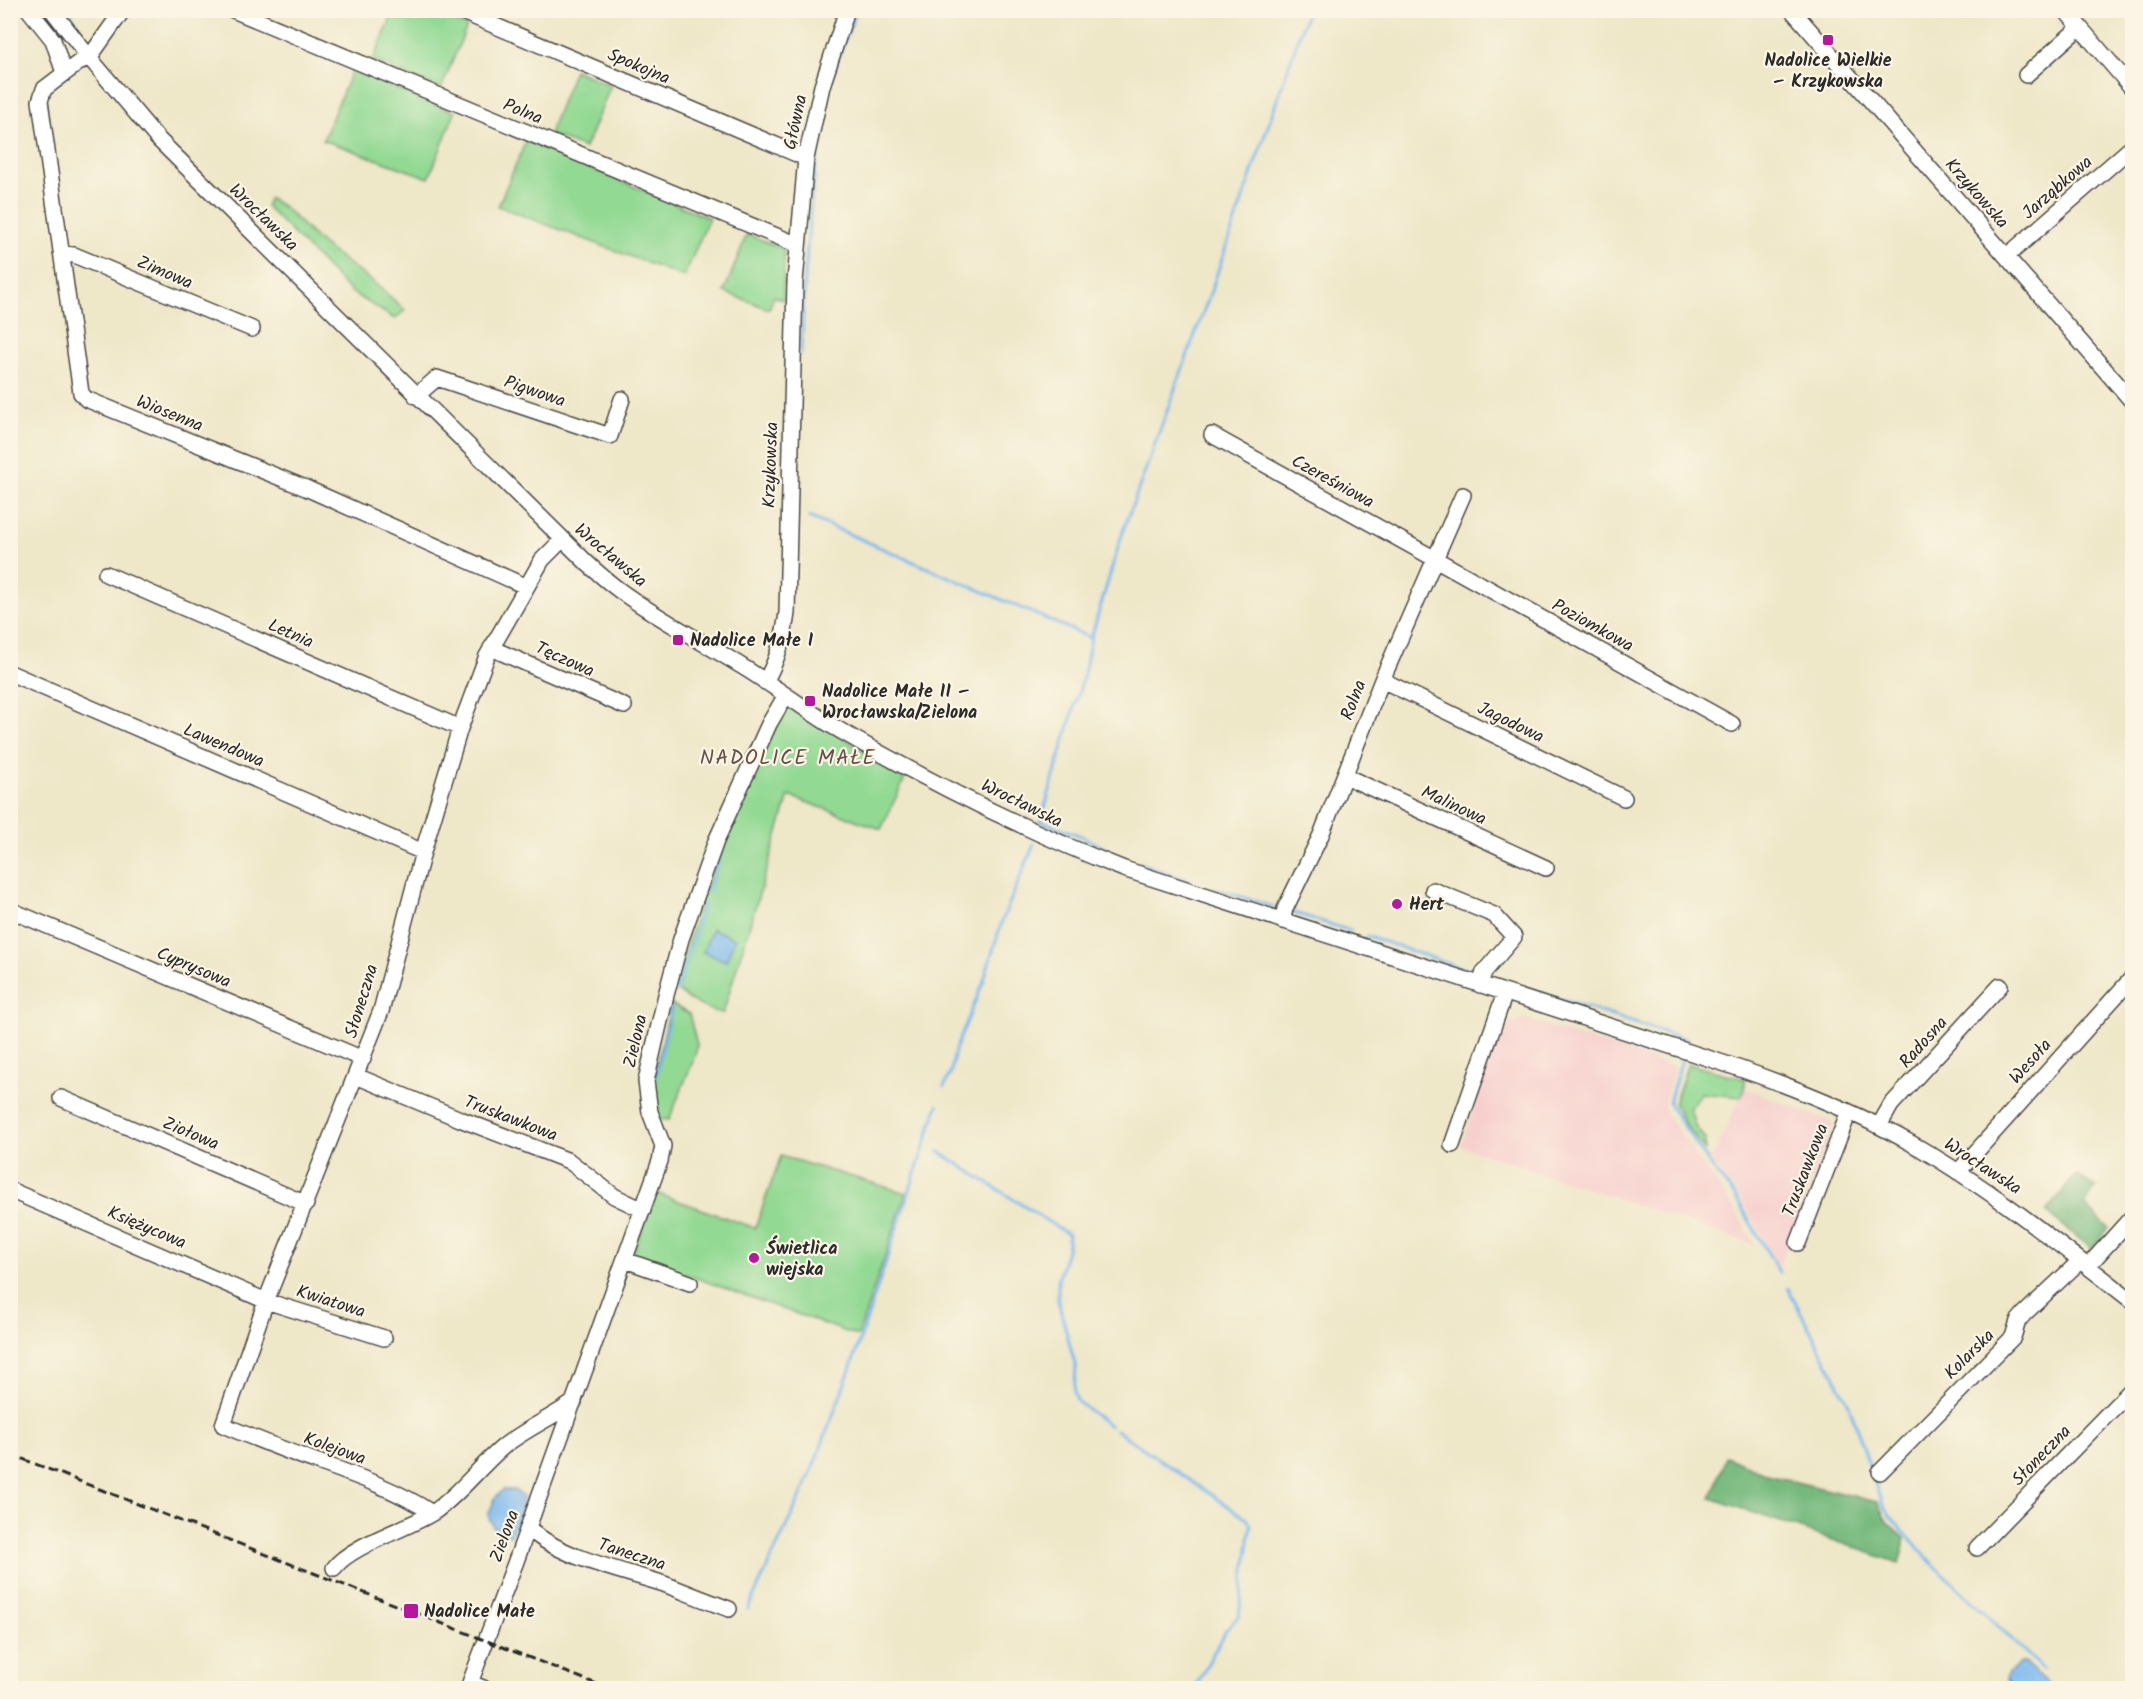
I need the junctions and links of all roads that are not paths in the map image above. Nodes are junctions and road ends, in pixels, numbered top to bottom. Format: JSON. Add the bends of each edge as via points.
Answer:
{"nodes":[{"id":1,"x":29,"y":10,"type":"edge"},
{"id":2,"x":52,"y":10,"type":"edge"},
{"id":3,"x":123,"y":10,"type":"edge"},
{"id":4,"x":233,"y":10,"type":"edge"},
{"id":5,"x":458,"y":10,"type":"edge"},
{"id":6,"x":847,"y":10,"type":"edge"},
{"id":7,"x":1792,"y":10,"type":"edge"},
{"id":8,"x":2066,"y":10,"type":"edge"},
{"id":9,"x":2080,"y":27,"type":"junction"},
{"id":10,"x":87,"y":56,"type":"junction"},
{"id":11,"x":64,"y":73,"type":"junction"},
{"id":12,"x":2026,"y":75,"type":"dead end"},
{"id":13,"x":2133,"y":88,"type":"edge"},
{"id":14,"x":2133,"y":147,"type":"edge"},
{"id":15,"x":806,"y":158,"type":"junction"},
{"id":16,"x":798,"y":245,"type":"junction"},
{"id":17,"x":63,"y":254,"type":"junction"},
{"id":18,"x":2007,"y":256,"type":"junction"},
{"id":19,"x":252,"y":329,"type":"dead end"},
{"id":20,"x":416,"y":396,"type":"junction"},
{"id":21,"x":622,"y":399,"type":"dead end"},
{"id":22,"x":2133,"y":401,"type":"edge"},
{"id":23,"x":1212,"y":435,"type":"dead end"},
{"id":24,"x":1463,"y":495,"type":"dead end"},
{"id":25,"x":562,"y":540,"type":"junction"},
{"id":26,"x":1435,"y":561,"type":"junction"},
{"id":27,"x":106,"y":573,"type":"dead end"},
{"id":28,"x":525,"y":586,"type":"junction"},
{"id":29,"x":491,"y":648,"type":"junction"},
{"id":30,"x":10,"y":673,"type":"edge"},
{"id":31,"x":1382,"y":680,"type":"junction"},
{"id":32,"x":765,"y":681,"type":"junction"},
{"id":33,"x":786,"y":695,"type":"junction"},
{"id":34,"x":624,"y":706,"type":"dead end"},
{"id":35,"x":1732,"y":724,"type":"dead end"},
{"id":36,"x":460,"y":728,"type":"junction"},
{"id":37,"x":1345,"y":776,"type":"junction"},
{"id":38,"x":1624,"y":798,"type":"dead end"},
{"id":39,"x":423,"y":852,"type":"junction"},
{"id":40,"x":1546,"y":868,"type":"dead end"},
{"id":41,"x":1432,"y":891,"type":"dead end"},
{"id":42,"x":10,"y":910,"type":"edge"},
{"id":43,"x":1286,"y":922,"type":"junction"},
{"id":44,"x":2133,"y":978,"type":"edge"},
{"id":45,"x":1480,"y":985,"type":"junction"},
{"id":46,"x":2000,"y":986,"type":"dead end"},
{"id":47,"x":1505,"y":993,"type":"junction"},
{"id":48,"x":363,"y":1059,"type":"junction"},
{"id":49,"x":356,"y":1076,"type":"junction"},
{"id":50,"x":61,"y":1098,"type":"dead end"},
{"id":51,"x":1849,"y":1112,"type":"junction"},
{"id":52,"x":1879,"y":1126,"type":"junction"},
{"id":53,"x":1452,"y":1145,"type":"dead end"},
{"id":54,"x":1958,"y":1172,"type":"junction"},
{"id":55,"x":12,"y":1191,"type":"dead end"},
{"id":56,"x":306,"y":1204,"type":"junction"},
{"id":57,"x":643,"y":1210,"type":"junction"},
{"id":58,"x":2133,"y":1217,"type":"edge"},
{"id":59,"x":1798,"y":1243,"type":"dead end"},
{"id":60,"x":625,"y":1260,"type":"junction"},
{"id":61,"x":2084,"y":1264,"type":"junction"},
{"id":62,"x":690,"y":1283,"type":"dead end"},
{"id":63,"x":266,"y":1301,"type":"junction"},
{"id":64,"x":2133,"y":1301,"type":"edge"},
{"id":65,"x":384,"y":1338,"type":"dead end"},
{"id":66,"x":2133,"y":1389,"type":"edge"},
{"id":67,"x":574,"y":1402,"type":"junction"},
{"id":68,"x":223,"y":1425,"type":"joint"},
{"id":69,"x":1880,"y":1472,"type":"dead end"},
{"id":70,"x":432,"y":1513,"type":"junction"},
{"id":71,"x":528,"y":1527,"type":"junction"},
{"id":72,"x":1977,"y":1548,"type":"dead end"},
{"id":73,"x":334,"y":1568,"type":"dead end"},
{"id":74,"x":729,"y":1609,"type":"dead end"},
{"id":75,"x":476,"y":1686,"type":"edge"}],
"edges":[{"from":1,"to":11,"type":"street","via":[[53,40]]},
{"from":2,"to":10,"type":"street","name":"Wrocławska"},
{"from":3,"to":10,"type":"street","via":[[99,46]]},
{"from":4,"to":16,"type":"street","name":"Polna"},
{"from":5,"to":15,"type":"street","name":"Spokojna"},
{"from":6,"to":15,"type":"street","name":"Główna","via":[[822,86]]},
{"from":7,"to":18,"type":"street","name":"Krzykowska"},
{"from":8,"to":9,"type":"street"},
{"from":9,"to":12,"type":"street"},
{"from":9,"to":13,"type":"street"},
{"from":10,"to":11,"type":"street","name":"Wiosenna"},
{"from":10,"to":20,"type":"street","name":"Wrocławska","via":[[157,138]]},
{"from":11,"to":17,"type":"street","name":"Wiosenna","via":[[44,89],[40,101]]},
{"from":14,"to":18,"type":"street","name":"Jarząbkowa"},
{"from":15,"to":16,"type":"street","name":"Główna"},
{"from":16,"to":32,"type":"street","name":"Krzykowska","via":[[787,613],[773,668]]},
{"from":17,"to":19,"type":"street","name":"Zimowa","via":[[74,255]]},
{"from":17,"to":28,"type":"street","name":"Wiosenna","via":[[81,393],[86,399],[308,489]]},
{"from":18,"to":22,"type":"street","name":"Krzykowska"},
{"from":20,"to":21,"type":"street","name":"Pigwowa","via":[[437,378],[610,436]]},
{"from":20,"to":25,"type":"street","name":"Wrocławska"},
{"from":23,"to":26,"type":"street","name":"Czereśniowa"},
{"from":24,"to":26,"type":"street","name":"Rolna"},
{"from":25,"to":28,"type":"street","via":[[542,560]]},
{"from":25,"to":32,"type":"street","name":"Wrocławska","via":[[618,590]]},
{"from":26,"to":31,"type":"street","name":"Rolna"},
{"from":26,"to":35,"type":"street","name":"Poziomkowa"},
{"from":27,"to":36,"type":"street","name":"Letnia"},
{"from":28,"to":29,"type":"street","name":"Słoneczna"},
{"from":29,"to":34,"type":"street","name":"Tęczowa"},
{"from":29,"to":36,"type":"street","name":"Słoneczna"},
{"from":30,"to":39,"type":"street","name":"Lawendowa"},
{"from":31,"to":37,"type":"street","name":"Rolna"},
{"from":31,"to":38,"type":"street","name":"Jagodowa"},
{"from":32,"to":33,"type":"street","name":"Wrocławska"},
{"from":33,"to":43,"type":"street","name":"Wrocławska","via":[[906,767],[1043,835],[1160,882]]},
{"from":33,"to":57,"type":"street","name":"Zielona","via":[[716,841],[681,939],[646,1081],[650,1112],[663,1146]]},
{"from":36,"to":39,"type":"street","name":"Słoneczna"},
{"from":37,"to":40,"type":"street","name":"Malinowa"},
{"from":37,"to":43,"type":"street","name":"Rolna","via":[[1286,909]]},
{"from":39,"to":48,"type":"street","name":"Słoneczna","via":[[381,1011]]},
{"from":41,"to":45,"type":"street","via":[[1494,915],[1514,937],[1484,972]]},
{"from":42,"to":48,"type":"street","name":"Cyprysowa"},
{"from":43,"to":45,"type":"street","name":"Wrocławska"},
{"from":44,"to":54,"type":"street","name":"Wesoła"},
{"from":45,"to":47,"type":"street","name":"Wrocławska"},
{"from":46,"to":52,"type":"street","name":"Radosna","via":[[1891,1105]]},
{"from":47,"to":51,"type":"street","name":"Wrocławska","via":[[1729,1065]]},
{"from":47,"to":53,"type":"street"},
{"from":48,"to":49,"type":"street","name":"Słoneczna"},
{"from":49,"to":56,"type":"street","name":"Słoneczna"},
{"from":49,"to":57,"type":"street","name":"Truskawkowa","via":[[569,1161],[614,1196]]},
{"from":50,"to":56,"type":"street","name":"Ziołowa"},
{"from":51,"to":52,"type":"street","name":"Wrocławska"},
{"from":51,"to":59,"type":"street","name":"Truskawkowa"},
{"from":52,"to":54,"type":"street","name":"Wrocławska"},
{"from":54,"to":61,"type":"street","name":"Wrocławska"},
{"from":55,"to":63,"type":"street","name":"Księżycowa"},
{"from":56,"to":63,"type":"street","name":"Słoneczna"},
{"from":57,"to":60,"type":"street","name":"Zielona"},
{"from":58,"to":61,"type":"street","name":"Kolarska"},
{"from":60,"to":62,"type":"street"},
{"from":60,"to":67,"type":"street","name":"Zielona"},
{"from":61,"to":64,"type":"street","name":"Wrocławska"},
{"from":61,"to":69,"type":"street","name":"Kolarska","via":[[2024,1314],[2013,1337]]},
{"from":63,"to":65,"type":"street","name":"Kwiatowa"},
{"from":63,"to":68,"type":"street","name":"Słoneczna"},
{"from":66,"to":72,"type":"street","name":"Słoneczna"},
{"from":67,"to":70,"type":"street","via":[[502,1448]]},
{"from":67,"to":71,"type":"street","name":"Zielona"},
{"from":68,"to":70,"type":"street","name":"Kolejowa","via":[[364,1479]]},
{"from":70,"to":73,"type":"street","via":[[346,1557]]},
{"from":71,"to":74,"type":"street","name":"Taneczna","via":[[538,1538],[582,1558]]},
{"from":71,"to":75,"type":"street","name":"Zielona"}]}
